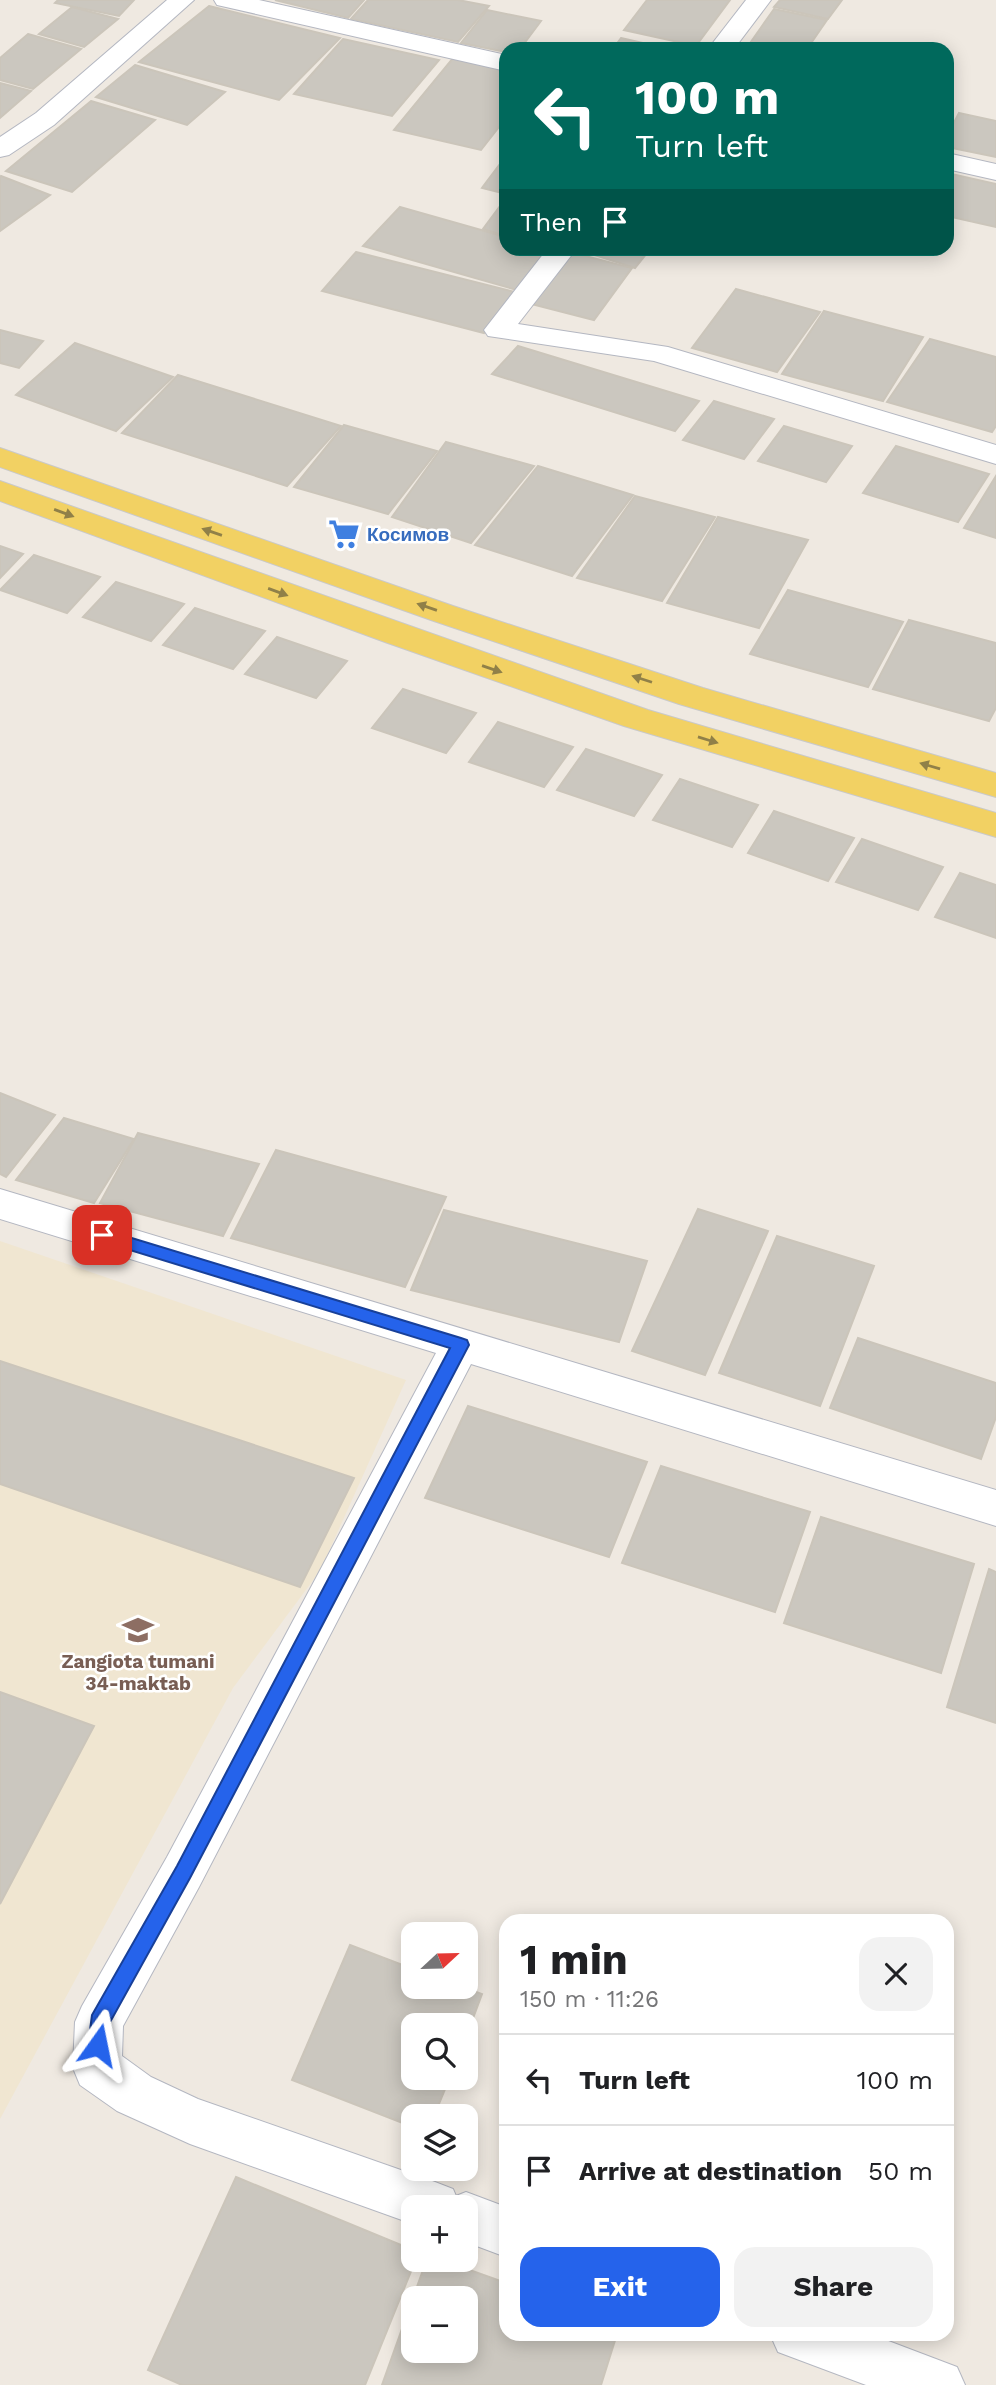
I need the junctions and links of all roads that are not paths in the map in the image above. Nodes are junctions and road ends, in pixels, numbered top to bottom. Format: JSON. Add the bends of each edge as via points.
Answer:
{"nodes":[{"id":1,"x":182,"y":0,"type":"edge"},
{"id":2,"x":226,"y":0,"type":"edge"},
{"id":3,"x":759,"y":0,"type":"edge"},
{"id":4,"x":727,"y":42,"type":"edge"},
{"id":5,"x":499,"y":61,"type":"edge"},
{"id":6,"x":0,"y":149,"type":"edge"},
{"id":7,"x":954,"y":163,"type":"edge"},
{"id":8,"x":996,"y":172,"type":"edge"},
{"id":9,"x":557,"y":256,"type":"edge"},
{"id":10,"x":996,"y":455,"type":"edge"},
{"id":11,"x":0,"y":457,"type":"edge"},
{"id":12,"x":0,"y":490,"type":"edge"},
{"id":13,"x":996,"y":785,"type":"edge"},
{"id":14,"x":996,"y":825,"type":"edge"},
{"id":15,"x":0,"y":1204,"type":"edge"},
{"id":16,"x":461,"y":1345,"type":"junction"},
{"id":17,"x":996,"y":1508,"type":"edge"},
{"id":18,"x":401,"y":2195,"type":"edge"},
{"id":19,"x":478,"y":2222,"type":"edge"},
{"id":20,"x":499,"y":2229,"type":"edge"},
{"id":21,"x":816,"y":2341,"type":"edge"},
{"id":22,"x":939,"y":2385,"type":"edge"}],
"edges":[{"from":1,"to":6,"type":"street","via":[[45,119]]},
{"from":2,"to":5,"type":"street"},
{"from":3,"to":4,"type":"street"},
{"from":7,"to":8,"type":"street"},
{"from":9,"to":10,"type":"street","via":[[498,330],[658,353]]},
{"from":13,"to":11,"type":"main road","one_way":true,"via":[[665,687]]},
{"from":12,"to":14,"type":"main road","one_way":true,"via":[[638,719]]},
{"from":15,"to":16,"type":"street"},
{"from":16,"to":17,"type":"street"},
{"from":16,"to":18,"type":"street","via":[[99,2022],[97,2068],[134,2094],[190,2120]]},
{"from":19,"to":20,"type":"street"},
{"from":21,"to":22,"type":"street"}]}
